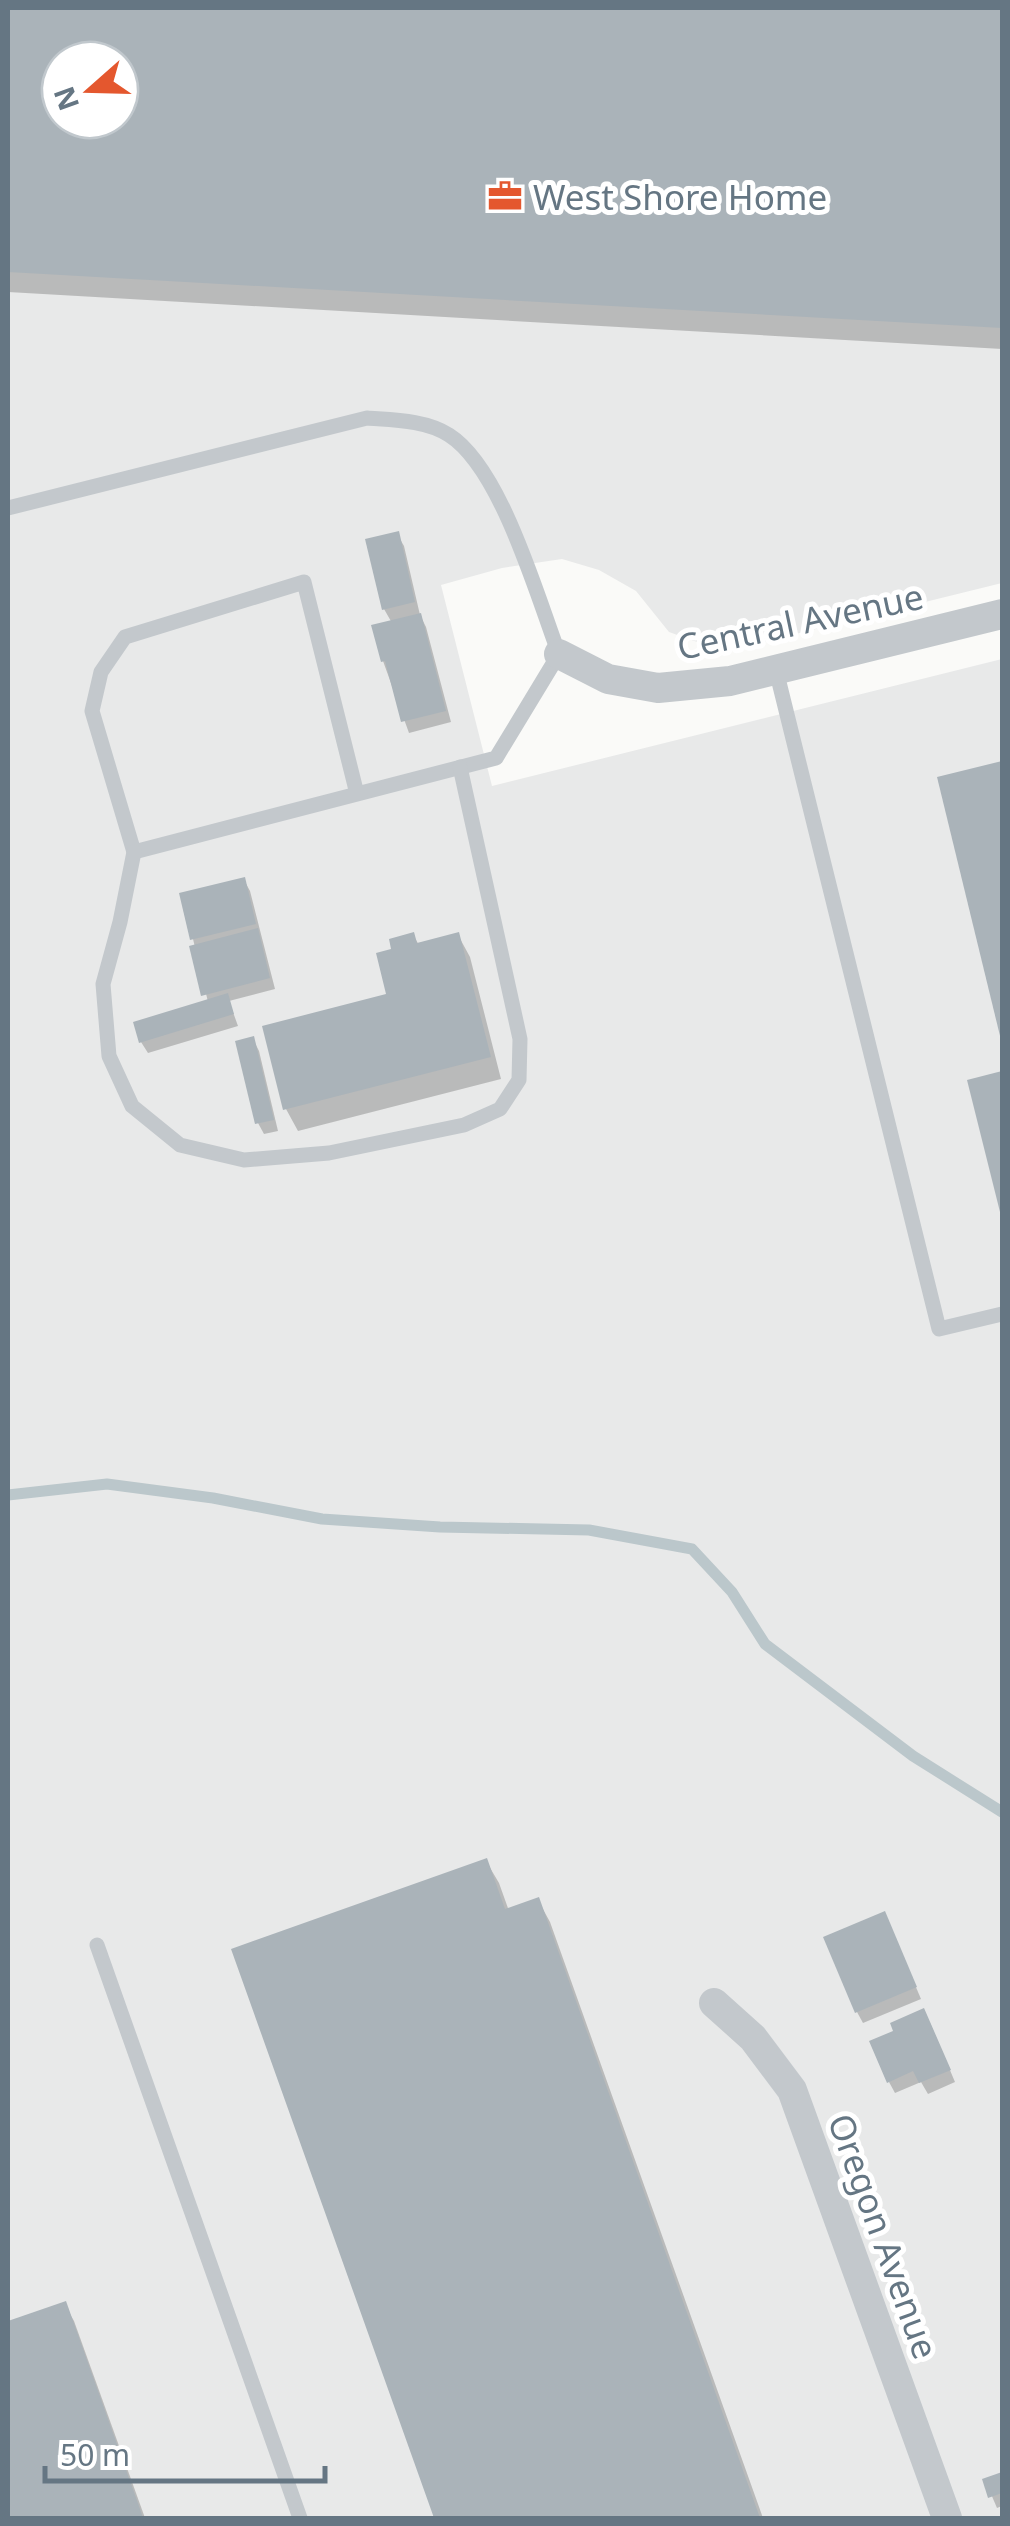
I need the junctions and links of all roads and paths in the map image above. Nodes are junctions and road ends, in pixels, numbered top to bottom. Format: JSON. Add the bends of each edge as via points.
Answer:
{"nodes":[{"id":1,"x":8,"y":508,"type":"edge"},
{"id":2,"x":1002,"y":614,"type":"edge"},
{"id":3,"x":559,"y":654,"type":"junction"},
{"id":4,"x":776,"y":670,"type":"junction"},
{"id":5,"x":460,"y":767,"type":"junction"},
{"id":6,"x":357,"y":794,"type":"junction"},
{"id":7,"x":134,"y":852,"type":"junction"},
{"id":8,"x":1002,"y":1314,"type":"edge"},
{"id":9,"x":97,"y":1945,"type":"dead end"},
{"id":10,"x":714,"y":2003,"type":"dead end"},
{"id":11,"x":300,"y":2518,"type":"edge"},
{"id":12,"x":946,"y":2518,"type":"edge"}],
"edges":[{"from":1,"to":3,"type":"lane","via":[[366,418],[409,421],[447,432],[471,452],[501,503]]},
{"from":2,"to":4,"type":"street","name":"Central Avenue"},
{"from":3,"to":4,"type":"street","name":"Central Avenue","via":[[608,679],[658,688]]},
{"from":3,"to":5,"type":"lane","via":[[496,758]]},
{"from":4,"to":8,"type":"lane","via":[[939,1329]]},
{"from":5,"to":6,"type":"lane"},
{"from":5,"to":7,"type":"lane","via":[[520,1039],[519,1080],[500,1109],[464,1125],[329,1153],[244,1160],[180,1145],[144,1116],[132,1106],[109,1056],[103,984]]},
{"from":6,"to":7,"type":"lane"},
{"from":6,"to":7,"type":"lane","via":[[304,582],[125,637],[101,672],[92,711]]},
{"from":9,"to":11,"type":"lane"},
{"from":10,"to":12,"type":"street","name":"Oregon Avenue","via":[[754,2038],[792,2090]]}]}
